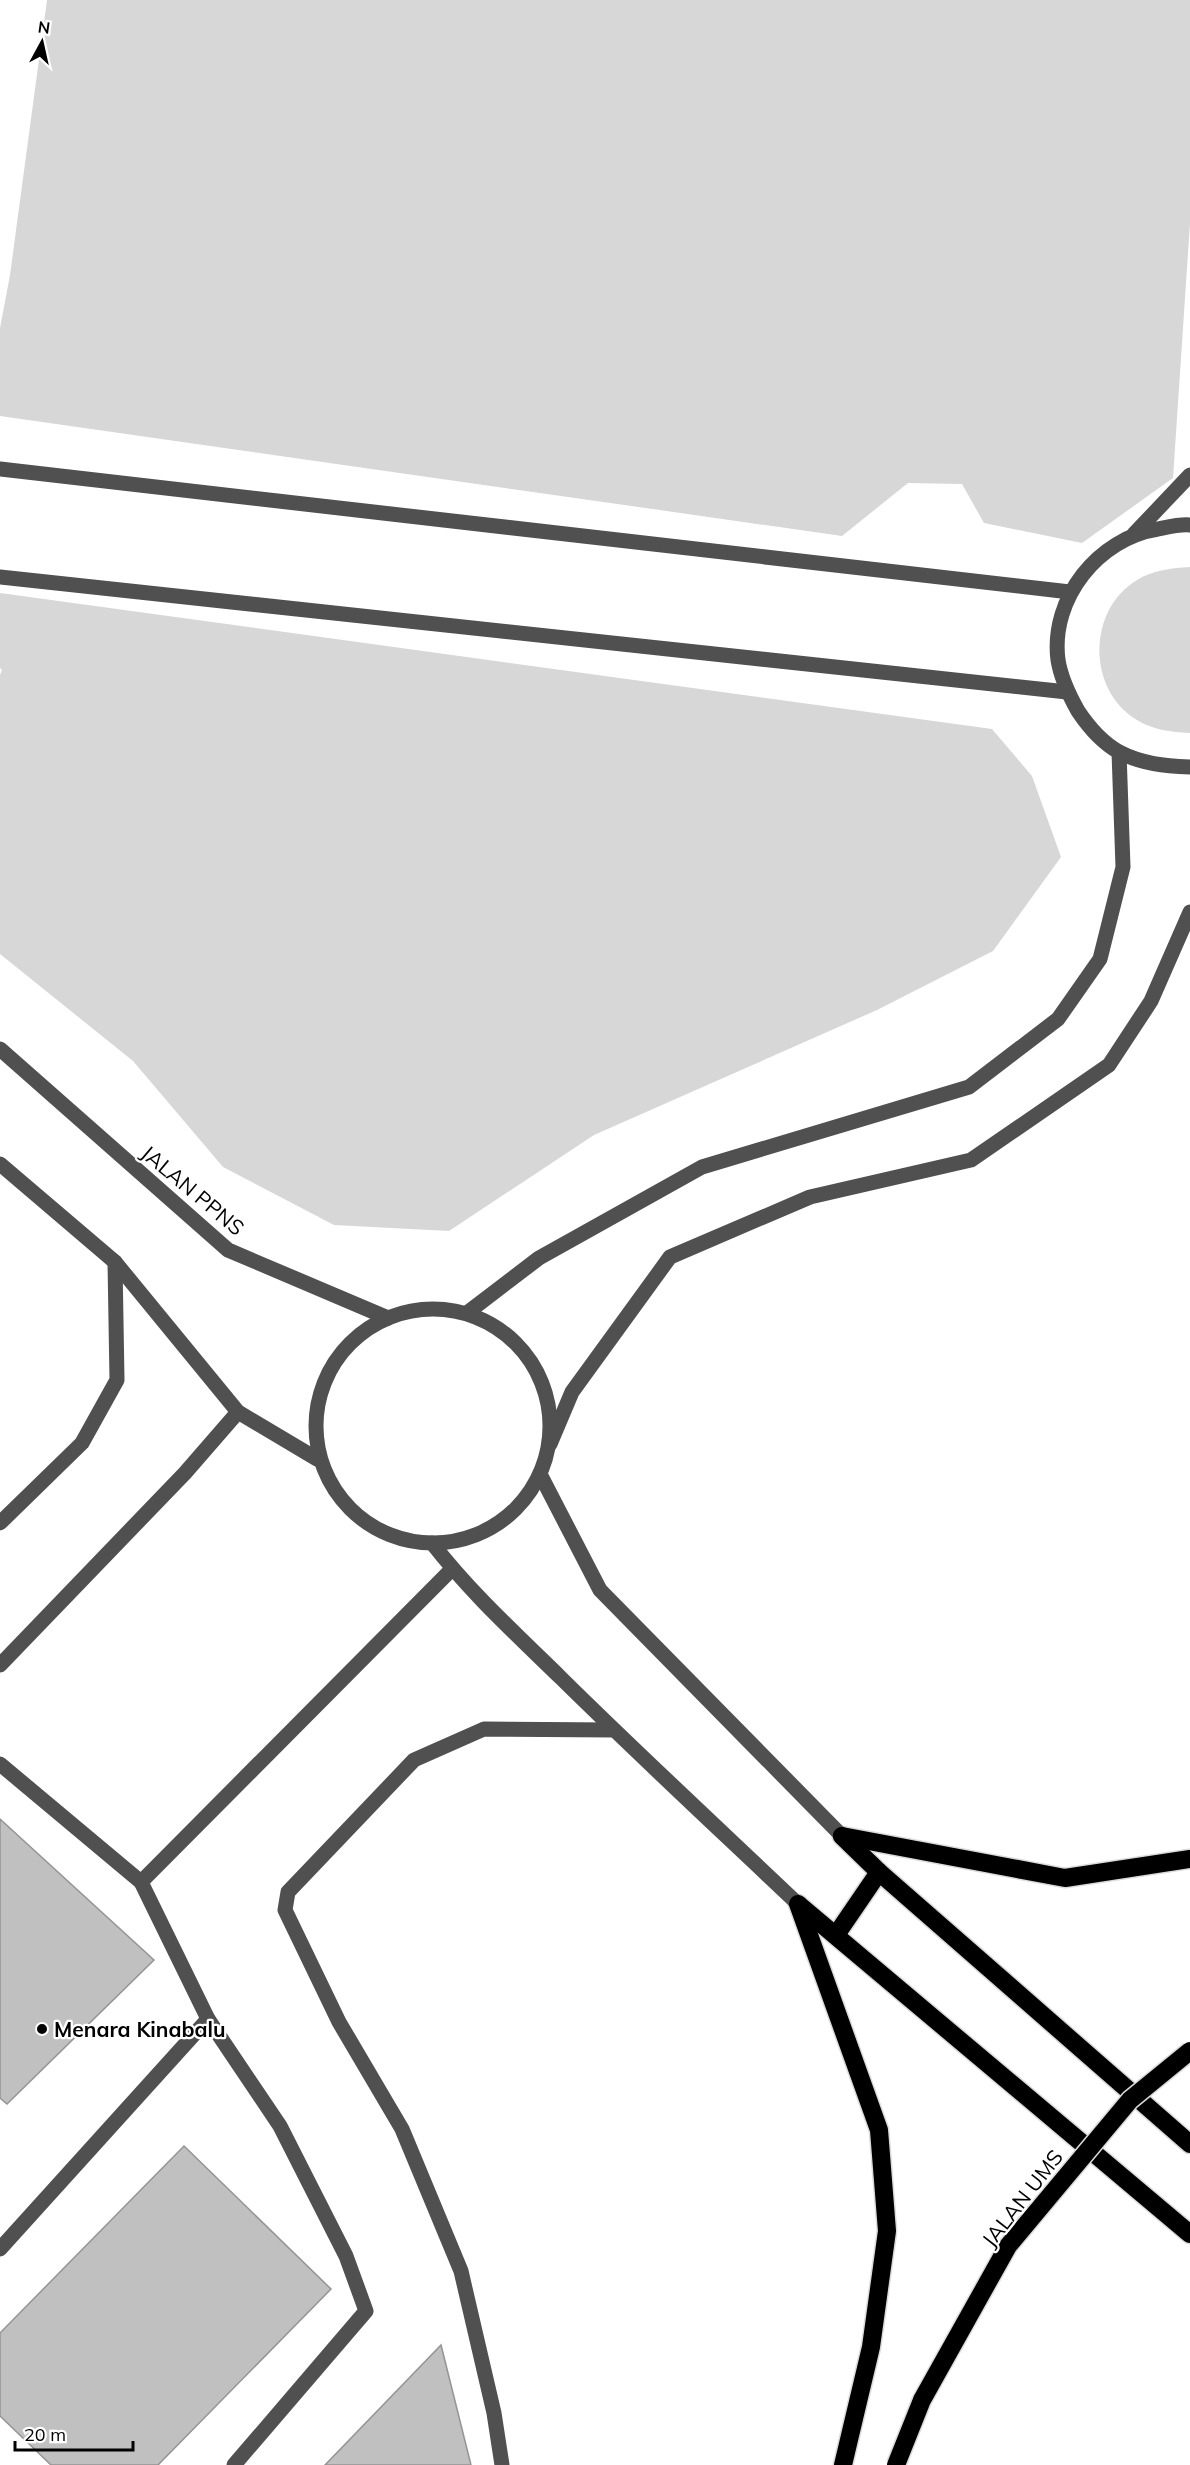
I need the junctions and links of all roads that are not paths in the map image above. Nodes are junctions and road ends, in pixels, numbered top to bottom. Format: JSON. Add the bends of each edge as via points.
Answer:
{"nodes":[{"id":1,"x":0,"y":469,"type":"edge"},
{"id":2,"x":1190,"y":475,"type":"edge"},
{"id":3,"x":1190,"y":525,"type":"edge"},
{"id":4,"x":1134,"y":534,"type":"junction"},
{"id":5,"x":0,"y":577,"type":"edge"},
{"id":6,"x":1070,"y":592,"type":"junction"},
{"id":7,"x":1067,"y":692,"type":"junction"},
{"id":8,"x":1119,"y":752,"type":"junction"},
{"id":9,"x":1190,"y":767,"type":"edge"},
{"id":10,"x":1190,"y":912,"type":"edge"},
{"id":11,"x":0,"y":1049,"type":"edge"},
{"id":12,"x":0,"y":1164,"type":"edge"},
{"id":13,"x":114,"y":1262,"type":"junction"},
{"id":14,"x":467,"y":1313,"type":"junction"},
{"id":15,"x":388,"y":1318,"type":"junction"},
{"id":16,"x":238,"y":1413,"type":"junction"},
{"id":17,"x":550,"y":1444,"type":"junction"},
{"id":18,"x":317,"y":1459,"type":"junction"},
{"id":19,"x":540,"y":1476,"type":"junction"},
{"id":20,"x":0,"y":1523,"type":"edge"},
{"id":21,"x":432,"y":1543,"type":"junction"},
{"id":22,"x":452,"y":1569,"type":"junction"},
{"id":23,"x":0,"y":1665,"type":"edge"},
{"id":24,"x":614,"y":1730,"type":"junction"},
{"id":25,"x":0,"y":1764,"type":"edge"},
{"id":26,"x":842,"y":1836,"type":"junction"},
{"id":27,"x":1190,"y":1859,"type":"edge"},
{"id":28,"x":879,"y":1872,"type":"junction"},
{"id":29,"x":141,"y":1882,"type":"junction"},
{"id":30,"x":798,"y":1904,"type":"junction"},
{"id":31,"x":836,"y":1935,"type":"junction"},
{"id":32,"x":208,"y":2019,"type":"junction"},
{"id":33,"x":1190,"y":2051,"type":"edge"},
{"id":34,"x":1190,"y":2144,"type":"edge"},
{"id":35,"x":1190,"y":2234,"type":"edge"},
{"id":36,"x":0,"y":2250,"type":"edge"},
{"id":37,"x":234,"y":2465,"type":"edge"},
{"id":38,"x":502,"y":2465,"type":"edge"},
{"id":39,"x":843,"y":2465,"type":"edge"},
{"id":40,"x":896,"y":2465,"type":"edge"}],
"edges":[{"from":1,"to":6,"type":"street"},
{"from":2,"to":4,"type":"street"},
{"from":3,"to":4,"type":"street"},
{"from":4,"to":6,"type":"street","via":[[1099,555]]},
{"from":5,"to":7,"type":"street"},
{"from":6,"to":7,"type":"street","via":[[1060,625],[1058,659]]},
{"from":7,"to":8,"type":"street","via":[[1088,726]]},
{"from":8,"to":9,"type":"street","via":[[1157,766]]},
{"from":8,"to":14,"type":"street","via":[[1123,867],[1100,959],[1058,1019],[969,1087],[702,1167],[539,1258]]},
{"from":10,"to":17,"type":"street","via":[[1151,1001],[1109,1065],[971,1160],[810,1197],[670,1257],[572,1392]]},
{"from":11,"to":15,"type":"street","name":"JALAN PPNS","via":[[228,1250]]},
{"from":12,"to":13,"type":"street"},
{"from":13,"to":16,"type":"street"},
{"from":13,"to":20,"type":"street","via":[[117,1380],[82,1443]]},
{"from":14,"to":15,"type":"street","via":[[427,1309]]},
{"from":14,"to":17,"type":"street","via":[[498,1327],[529,1359],[541,1378],[550,1411]]},
{"from":15,"to":18,"type":"street","via":[[358,1336],[335,1362],[320,1393]]},
{"from":16,"to":18,"type":"street"},
{"from":16,"to":23,"type":"street"},
{"from":17,"to":19,"type":"street"},
{"from":18,"to":21,"type":"street","via":[[336,1495],[378,1529],[407,1540]]},
{"from":19,"to":21,"type":"street","via":[[523,1503],[499,1524],[469,1538]]},
{"from":19,"to":26,"type":"street","via":[[600,1590]]},
{"from":21,"to":22,"type":"street"},
{"from":22,"to":24,"type":"street"},
{"from":22,"to":29,"type":"street"},
{"from":24,"to":30,"type":"street"},
{"from":24,"to":38,"type":"street","via":[[484,1729],[414,1760],[288,1892],[285,1910],[339,2022],[402,2129],[461,2271]]},
{"from":25,"to":29,"type":"street"},
{"from":26,"to":27,"type":"highway","via":[[1065,1878]]},
{"from":26,"to":28,"type":"highway"},
{"from":28,"to":31,"type":"highway"},
{"from":28,"to":34,"type":"highway"},
{"from":29,"to":32,"type":"street"},
{"from":30,"to":31,"type":"highway"},
{"from":30,"to":39,"type":"highway","via":[[879,2130],[887,2232],[871,2347]]},
{"from":31,"to":35,"type":"highway"},
{"from":32,"to":36,"type":"street"},
{"from":32,"to":37,"type":"street","via":[[280,2126],[346,2256],[366,2311]]},
{"from":33,"to":40,"type":"highway","name":"JALAN UMS","bridge":true,"via":[[1130,2100],[1008,2247],[922,2400]]}]}
